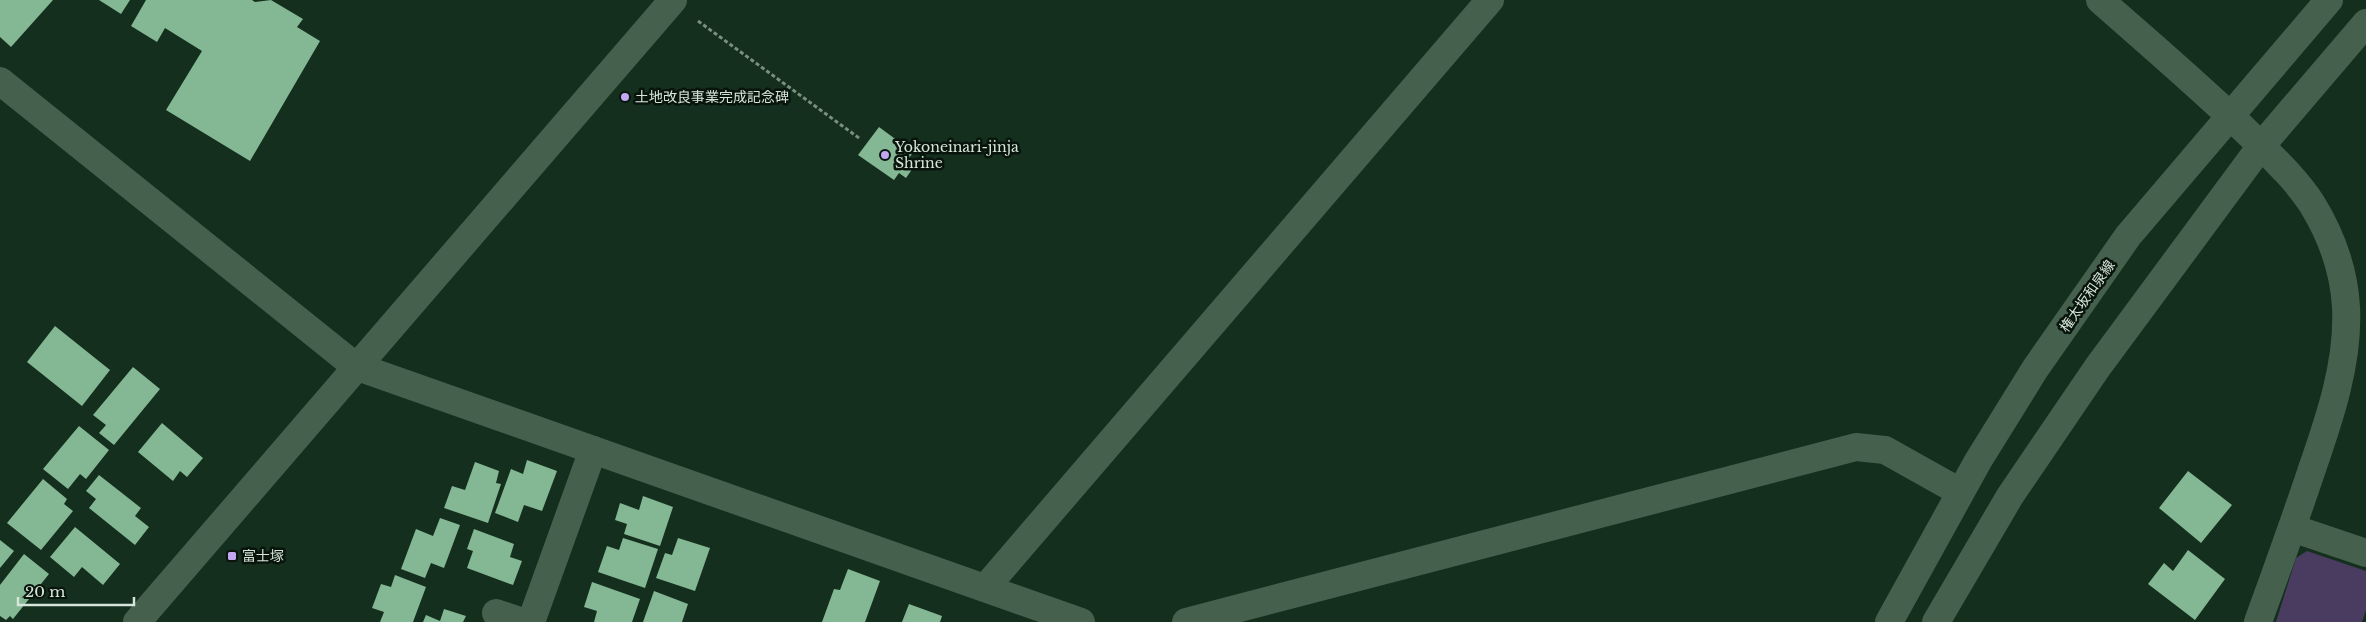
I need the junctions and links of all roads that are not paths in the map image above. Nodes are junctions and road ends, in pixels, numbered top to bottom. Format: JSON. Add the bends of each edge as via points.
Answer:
{"nodes":[{"id":1,"x":1490,"y":0,"type":"edge"},
{"id":2,"x":2100,"y":0,"type":"edge"},
{"id":3,"x":2328,"y":0,"type":"edge"},
{"id":4,"x":672,"y":1,"type":"edge"},
{"id":5,"x":2366,"y":23,"type":"edge"},
{"id":6,"x":0,"y":80,"type":"edge"},
{"id":7,"x":2229,"y":115,"type":"junction"},
{"id":8,"x":2261,"y":146,"type":"junction"},
{"id":9,"x":355,"y":366,"type":"junction"},
{"id":10,"x":592,"y":450,"type":"junction"},
{"id":11,"x":1960,"y":492,"type":"junction"},
{"id":12,"x":2292,"y":528,"type":"junction"},
{"id":13,"x":2366,"y":553,"type":"edge"},
{"id":14,"x":986,"y":587,"type":"junction"},
{"id":15,"x":496,"y":613,"type":"dead end"},
{"id":16,"x":138,"y":622,"type":"edge"},
{"id":17,"x":523,"y":622,"type":"edge"},
{"id":18,"x":531,"y":622,"type":"edge"},
{"id":19,"x":1081,"y":622,"type":"edge"},
{"id":20,"x":1186,"y":622,"type":"edge"},
{"id":21,"x":1888,"y":622,"type":"edge"},
{"id":22,"x":1936,"y":622,"type":"edge"},
{"id":23,"x":2258,"y":622,"type":"edge"}],
"edges":[{"from":1,"to":14,"type":"street"},
{"from":2,"to":7,"type":"street"},
{"from":3,"to":7,"type":"street","name":"権太坂和泉線"},
{"from":4,"to":9,"type":"street"},
{"from":5,"to":8,"type":"street"},
{"from":6,"to":9,"type":"street"},
{"from":7,"to":8,"type":"street"},
{"from":7,"to":11,"type":"street","name":"権太坂和泉線","via":[[2128,236],[2035,370]]},
{"from":8,"to":12,"type":"street","via":[[2311,202],[2324,226],[2340,268],[2346,308],[2346,330],[2335,394]]},
{"from":8,"to":22,"type":"street","via":[[2092,376],[2010,496]]},
{"from":9,"to":10,"type":"street"},
{"from":9,"to":16,"type":"street"},
{"from":10,"to":14,"type":"street"},
{"from":10,"to":18,"type":"street"},
{"from":11,"to":20,"type":"street","via":[[1885,450],[1856,448]]},
{"from":11,"to":21,"type":"street","name":"権太坂和泉線"},
{"from":12,"to":13,"type":"street"},
{"from":12,"to":23,"type":"street"},
{"from":14,"to":19,"type":"street"},
{"from":15,"to":17,"type":"street"}]}
